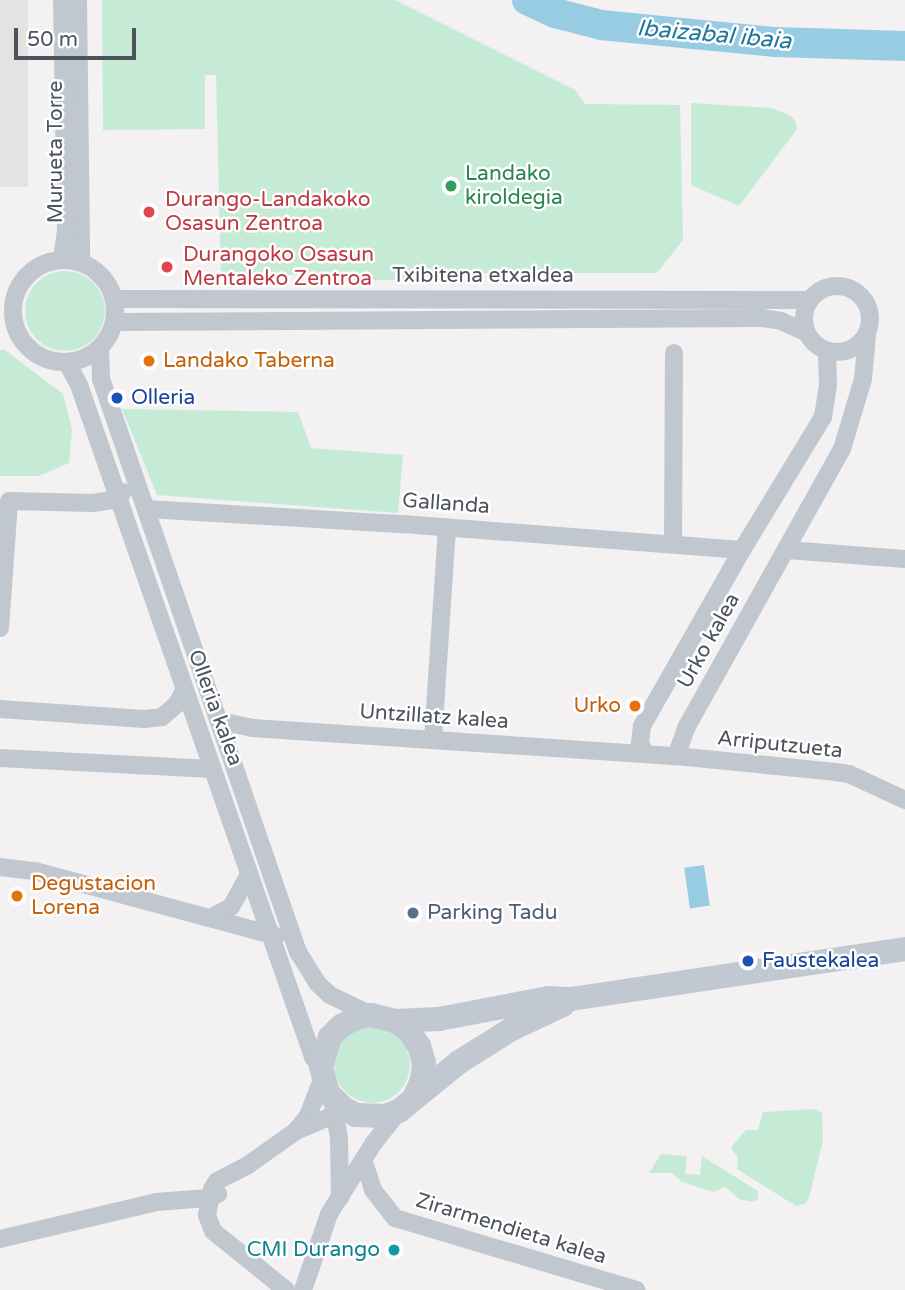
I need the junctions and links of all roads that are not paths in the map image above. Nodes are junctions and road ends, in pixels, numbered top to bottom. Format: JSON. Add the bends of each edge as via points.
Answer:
{"nodes":[{"id":1,"x":62,"y":0,"type":"edge"},
{"id":2,"x":78,"y":0,"type":"edge"},
{"id":3,"x":62,"y":259,"type":"junction"},
{"id":4,"x":80,"y":262,"type":"junction"},
{"id":5,"x":7,"y":297,"type":"edge"},
{"id":6,"x":114,"y":299,"type":"junction"},
{"id":7,"x":810,"y":300,"type":"junction"},
{"id":8,"x":114,"y":322,"type":"junction"},
{"id":9,"x":6,"y":323,"type":"edge"},
{"id":10,"x":806,"y":332,"type":"junction"},
{"id":11,"x":867,"y":336,"type":"junction"},
{"id":12,"x":100,"y":348,"type":"junction"},
{"id":13,"x":827,"y":352,"type":"junction"},
{"id":14,"x":674,"y":353,"type":"dead end"},
{"id":15,"x":67,"y":363,"type":"junction"},
{"id":16,"x":135,"y":480,"type":"junction"},
{"id":17,"x":117,"y":499,"type":"junction"},
{"id":18,"x":147,"y":509,"type":"junction"},
{"id":19,"x":447,"y":527,"type":"junction"},
{"id":20,"x":673,"y":543,"type":"junction"},
{"id":21,"x":742,"y":550,"type":"junction"},
{"id":22,"x":787,"y":550,"type":"junction"},
{"id":23,"x":905,"y":559,"type":"edge"},
{"id":24,"x":0,"y":628,"type":"edge"},
{"id":25,"x":184,"y":690,"type":"junction"},
{"id":26,"x":0,"y":709,"type":"edge"},
{"id":27,"x":220,"y":721,"type":"junction"},
{"id":28,"x":433,"y":739,"type":"junction"},
{"id":29,"x":646,"y":754,"type":"junction"},
{"id":30,"x":676,"y":755,"type":"junction"},
{"id":31,"x":0,"y":758,"type":"edge"},
{"id":32,"x":212,"y":769,"type":"junction"},
{"id":33,"x":905,"y":800,"type":"edge"},
{"id":34,"x":2,"y":864,"type":"edge"},
{"id":35,"x":248,"y":874,"type":"junction"},
{"id":36,"x":212,"y":917,"type":"junction"},
{"id":37,"x":268,"y":931,"type":"junction"},
{"id":38,"x":905,"y":949,"type":"edge"},
{"id":39,"x":299,"y":952,"type":"junction"},
{"id":40,"x":571,"y":999,"type":"junction"},
{"id":41,"x":383,"y":1018,"type":"junction"},
{"id":42,"x":331,"y":1094,"type":"junction"},
{"id":43,"x":407,"y":1103,"type":"junction"},
{"id":44,"x":296,"y":1131,"type":"junction"},
{"id":45,"x":364,"y":1162,"type":"junction"},
{"id":46,"x":208,"y":1198,"type":"junction"},
{"id":47,"x":340,"y":1198,"type":"junction"},
{"id":48,"x":168,"y":1202,"type":"junction"},
{"id":49,"x":207,"y":1218,"type":"junction"},
{"id":50,"x":0,"y":1239,"type":"edge"},
{"id":51,"x":286,"y":1290,"type":"edge"},
{"id":52,"x":303,"y":1290,"type":"edge"},
{"id":53,"x":637,"y":1290,"type":"edge"}],
"edges":[{"from":1,"to":3,"type":"street","name":"Murueta Torre","via":[[66,229]]},
{"from":2,"to":4,"type":"street","name":"Murueta Torre"},
{"from":3,"to":4,"type":"street"},
{"from":3,"to":5,"type":"street","via":[[33,270]]},
{"from":4,"to":6,"type":"street","via":[[96,271]]},
{"from":5,"to":9,"type":"street"},
{"from":6,"to":7,"type":"street","name":"Txibitena etxaldea"},
{"from":6,"to":8,"type":"street"},
{"from":7,"to":10,"type":"street","via":[[804,315]]},
{"from":7,"to":11,"type":"street","via":[[828,287],[860,294],[870,304]]},
{"from":8,"to":10,"type":"street","name":"Txibitena etxaldea","via":[[762,318]]},
{"from":8,"to":12,"type":"street"},
{"from":9,"to":15,"type":"street","via":[[39,357]]},
{"from":10,"to":13,"type":"street"},
{"from":11,"to":13,"type":"street","via":[[849,351]]},
{"from":11,"to":22,"type":"street","name":"Urko kalea","via":[[863,379],[842,449]]},
{"from":12,"to":15,"type":"street"},
{"from":12,"to":16,"type":"street","name":"Olleria kalea","via":[[101,379]]},
{"from":13,"to":21,"type":"street","via":[[823,417]]},
{"from":14,"to":20,"type":"street"},
{"from":15,"to":17,"type":"street","name":"Olleria kalea","via":[[79,385]]},
{"from":16,"to":17,"type":"street"},
{"from":16,"to":18,"type":"street","name":"Olleria kalea"},
{"from":17,"to":24,"type":"street","via":[[93,503],[9,501]]},
{"from":17,"to":25,"type":"street","name":"Olleria kalea"},
{"from":18,"to":19,"type":"street","name":"Gallanda"},
{"from":18,"to":27,"type":"street","name":"Olleria kalea"},
{"from":19,"to":20,"type":"street","name":"Gallanda"},
{"from":19,"to":28,"type":"street"},
{"from":20,"to":21,"type":"street","name":"Gallanda"},
{"from":21,"to":29,"type":"street","name":"Urko kalea","via":[[639,732],[640,747]]},
{"from":22,"to":23,"type":"street"},
{"from":22,"to":30,"type":"street","name":"Urko kalea","via":[[686,728]]},
{"from":25,"to":26,"type":"street","via":[[162,717],[144,719]]},
{"from":25,"to":32,"type":"street","name":"Olleria kalea"},
{"from":27,"to":28,"type":"street","name":"Untzillatz kalea","via":[[252,728]]},
{"from":27,"to":39,"type":"street","name":"Olleria kalea"},
{"from":28,"to":29,"type":"street","name":"Untzillatz kalea"},
{"from":29,"to":30,"type":"street","name":"Arriputzueta"},
{"from":30,"to":33,"type":"street","name":"Arriputzueta","via":[[849,774]]},
{"from":31,"to":32,"type":"street"},
{"from":32,"to":35,"type":"street","name":"Olleria kalea"},
{"from":34,"to":36,"type":"street"},
{"from":35,"to":36,"type":"street","via":[[231,907]]},
{"from":35,"to":37,"type":"street","name":"Olleria kalea"},
{"from":36,"to":37,"type":"street"},
{"from":37,"to":39,"type":"street"},
{"from":37,"to":42,"type":"street","name":"Olleria kalea"},
{"from":38,"to":40,"type":"main road"},
{"from":39,"to":41,"type":"street","name":"Olleria kalea","via":[[317,983],[330,995]]},
{"from":40,"to":41,"type":"main road","via":[[549,998],[439,1019]]},
{"from":40,"to":43,"type":"main road","via":[[459,1062]]},
{"from":41,"to":42,"type":"main road","via":[[356,1018],[330,1037],[323,1052]]},
{"from":41,"to":43,"type":"main road","via":[[410,1031],[419,1046],[423,1071]]},
{"from":42,"to":43,"type":"main road","via":[[370,1118]]},
{"from":42,"to":44,"type":"street"},
{"from":42,"to":44,"type":"street"},
{"from":42,"to":47,"type":"street","name":"Olleria kalea","via":[[339,1137]]},
{"from":43,"to":45,"type":"street"},
{"from":44,"to":46,"type":"street","via":[[248,1166],[237,1181]]},
{"from":45,"to":47,"type":"street"},
{"from":45,"to":53,"type":"street","name":"Zirarmendieta kalea","via":[[373,1190],[396,1218]]},
{"from":46,"to":48,"type":"street"},
{"from":46,"to":49,"type":"street"},
{"from":47,"to":52,"type":"street","via":[[329,1214]]},
{"from":48,"to":49,"type":"street"},
{"from":48,"to":50,"type":"street"},
{"from":49,"to":51,"type":"street","via":[[213,1230]]}]}
